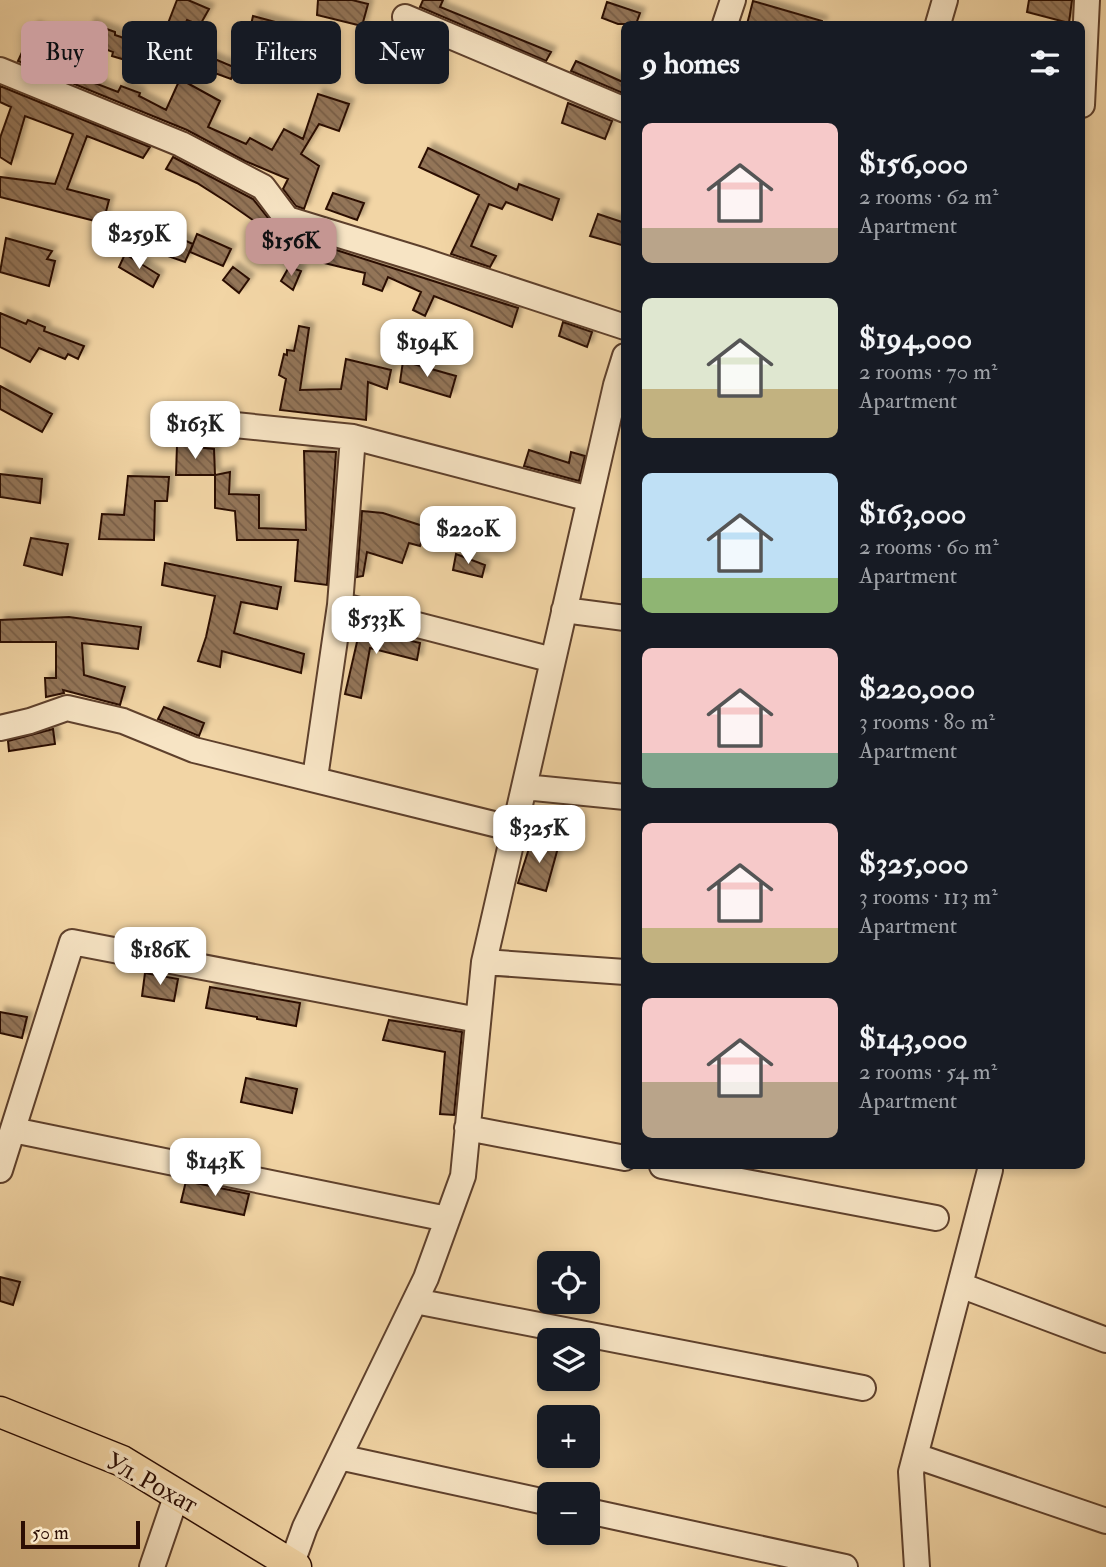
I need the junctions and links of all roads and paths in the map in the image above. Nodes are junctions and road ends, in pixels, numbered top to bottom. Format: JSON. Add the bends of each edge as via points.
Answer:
{"nodes":[{"id":1,"x":733,"y":0,"type":"edge"},
{"id":2,"x":945,"y":0,"type":"edge"},
{"id":3,"x":1087,"y":0,"type":"edge"},
{"id":4,"x":404,"y":17,"type":"dead end"},
{"id":5,"x":726,"y":21,"type":"edge"},
{"id":6,"x":939,"y":21,"type":"edge"},
{"id":7,"x":1085,"y":42,"type":"edge"},
{"id":8,"x":0,"y":70,"type":"edge"},
{"id":9,"x":621,"y":108,"type":"edge"},
{"id":10,"x":621,"y":326,"type":"edge"},
{"id":11,"x":621,"y":385,"type":"edge"},
{"id":12,"x":195,"y":421,"type":"dead end"},
{"id":13,"x":616,"y":421,"type":"edge"},
{"id":14,"x":353,"y":437,"type":"junction"},
{"id":15,"x":590,"y":499,"type":"junction"},
{"id":16,"x":340,"y":605,"type":"junction"},
{"id":17,"x":564,"y":610,"type":"junction"},
{"id":18,"x":621,"y":617,"type":"edge"},
{"id":19,"x":553,"y":660,"type":"junction"},
{"id":20,"x":0,"y":728,"type":"edge"},
{"id":21,"x":315,"y":778,"type":"junction"},
{"id":22,"x":524,"y":787,"type":"junction"},
{"id":23,"x":621,"y":797,"type":"edge"},
{"id":24,"x":514,"y":829,"type":"junction"},
{"id":25,"x":484,"y":962,"type":"junction"},
{"id":26,"x":621,"y":972,"type":"edge"},
{"id":27,"x":478,"y":1020,"type":"junction"},
{"id":28,"x":467,"y":1128,"type":"junction"},
{"id":29,"x":13,"y":1129,"type":"junction"},
{"id":30,"x":621,"y":1157,"type":"edge"},
{"id":31,"x":678,"y":1169,"type":"edge"},
{"id":32,"x":0,"y":1170,"type":"edge"},
{"id":33,"x":990,"y":1170,"type":"dead end"},
{"id":34,"x":936,"y":1217,"type":"dead end"},
{"id":35,"x":447,"y":1219,"type":"junction"},
{"id":36,"x":960,"y":1284,"type":"junction"},
{"id":37,"x":415,"y":1301,"type":"junction"},
{"id":38,"x":1106,"y":1340,"type":"edge"},
{"id":39,"x":863,"y":1388,"type":"dead end"},
{"id":40,"x":1,"y":1415,"type":"edge"},
{"id":41,"x":916,"y":1456,"type":"junction"},
{"id":42,"x":339,"y":1457,"type":"junction"},
{"id":43,"x":177,"y":1494,"type":"junction"},
{"id":44,"x":537,"y":1500,"type":"edge"},
{"id":45,"x":600,"y":1514,"type":"edge"},
{"id":46,"x":1106,"y":1521,"type":"edge"},
{"id":47,"x":294,"y":1565,"type":"edge"},
{"id":48,"x":152,"y":1567,"type":"edge"},
{"id":49,"x":845,"y":1567,"type":"edge"},
{"id":50,"x":917,"y":1567,"type":"edge"}],
"edges":[{"from":1,"to":5,"type":"street"},
{"from":2,"to":6,"type":"street"},
{"from":3,"to":7,"type":"street"},
{"from":4,"to":9,"type":"street"},
{"from":8,"to":10,"type":"street","via":[[181,144],[240,174],[263,187],[287,219]]},
{"from":11,"to":13,"type":"street"},
{"from":12,"to":14,"type":"street"},
{"from":13,"to":15,"type":"street"},
{"from":14,"to":15,"type":"street"},
{"from":14,"to":16,"type":"street"},
{"from":15,"to":17,"type":"street"},
{"from":16,"to":19,"type":"street"},
{"from":16,"to":21,"type":"street"},
{"from":17,"to":18,"type":"street"},
{"from":17,"to":19,"type":"street"},
{"from":19,"to":22,"type":"street"},
{"from":20,"to":21,"type":"street","via":[[67,708],[123,721],[194,750]]},
{"from":21,"to":24,"type":"street"},
{"from":22,"to":23,"type":"street"},
{"from":22,"to":24,"type":"street"},
{"from":24,"to":25,"type":"street"},
{"from":25,"to":26,"type":"street"},
{"from":25,"to":27,"type":"street"},
{"from":27,"to":28,"type":"street"},
{"from":27,"to":29,"type":"street","via":[[72,942]]},
{"from":28,"to":30,"type":"street"},
{"from":28,"to":35,"type":"street","via":[[463,1176]]},
{"from":29,"to":32,"type":"street"},
{"from":29,"to":35,"type":"street"},
{"from":31,"to":34,"type":"street"},
{"from":33,"to":36,"type":"street"},
{"from":35,"to":37,"type":"street"},
{"from":36,"to":38,"type":"street"},
{"from":36,"to":41,"type":"street"},
{"from":37,"to":39,"type":"street"},
{"from":37,"to":42,"type":"street"},
{"from":40,"to":43,"type":"main road","name":"Ул. Рохат","via":[[122,1461]]},
{"from":41,"to":46,"type":"street"},
{"from":41,"to":50,"type":"street","via":[[911,1472]]},
{"from":42,"to":44,"type":"street"},
{"from":42,"to":47,"type":"street","via":[[306,1527]]},
{"from":43,"to":47,"type":"main road","name":"Ул. Рохат"},
{"from":43,"to":48,"type":"street"},
{"from":45,"to":49,"type":"street"}]}
